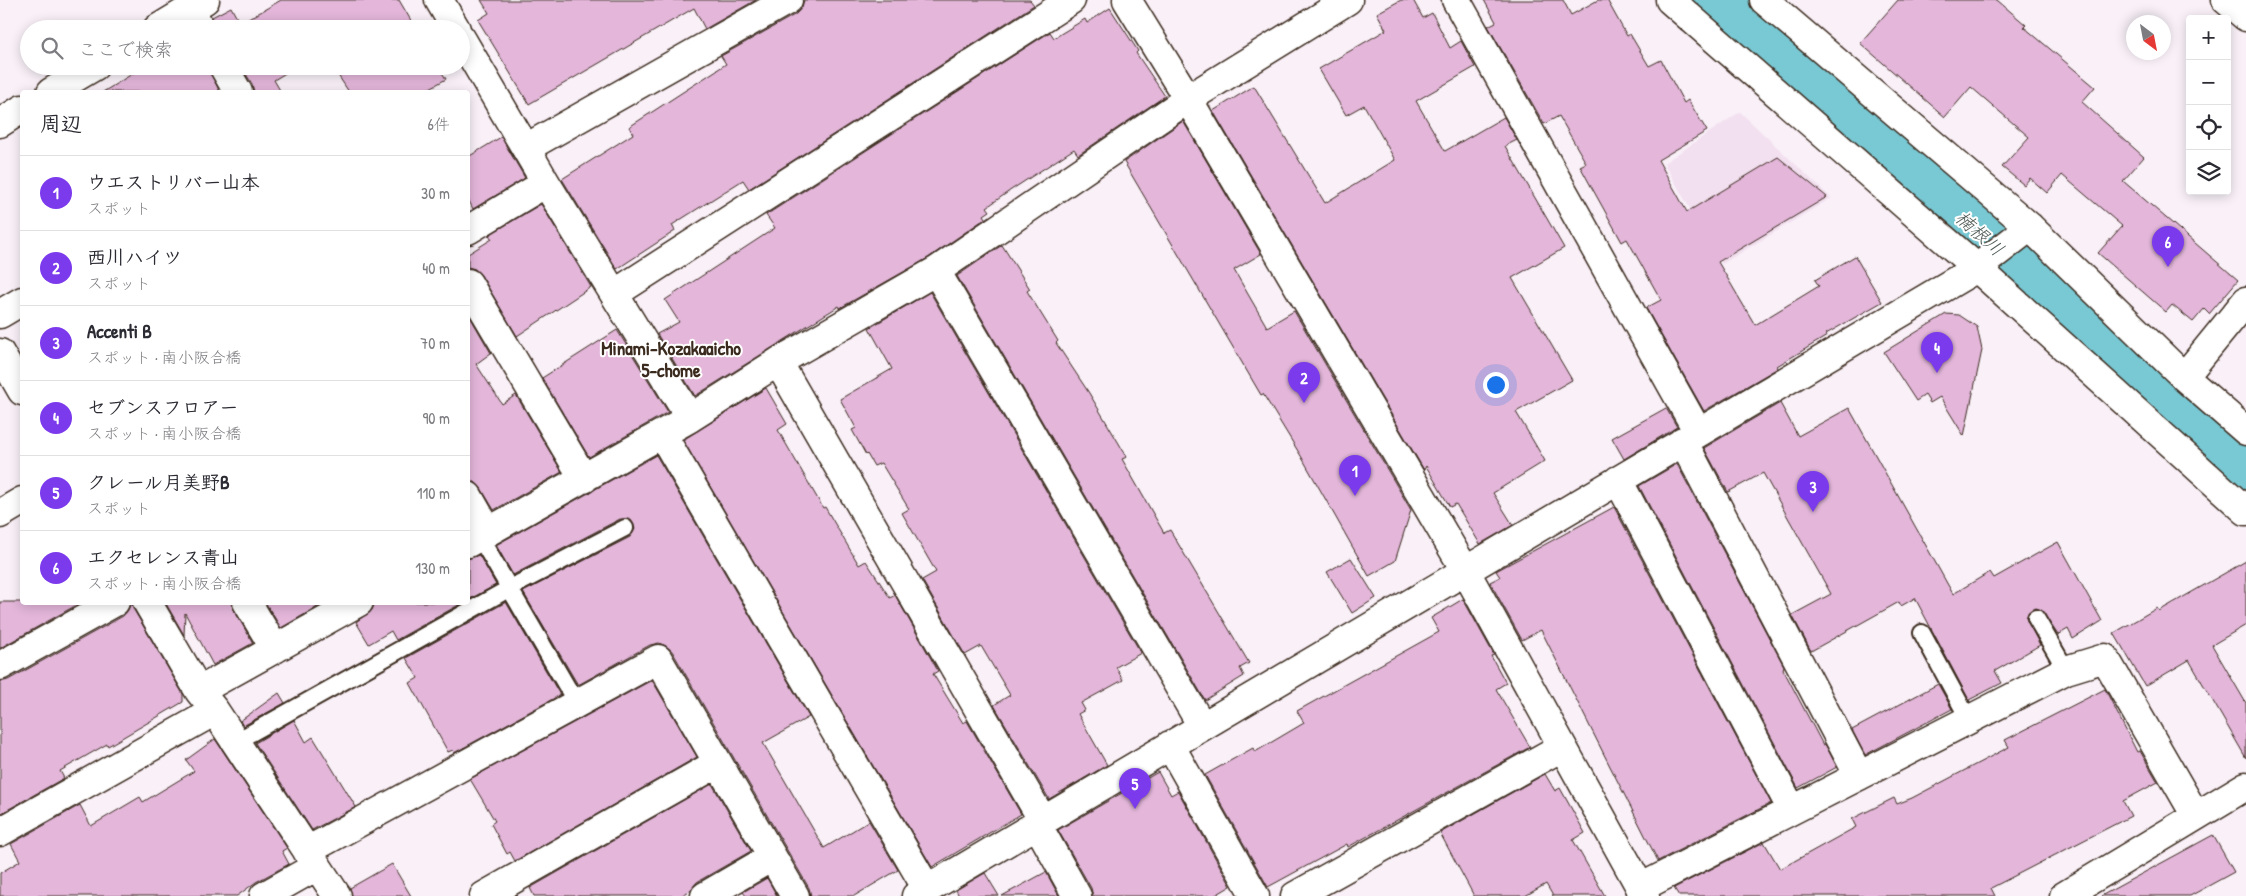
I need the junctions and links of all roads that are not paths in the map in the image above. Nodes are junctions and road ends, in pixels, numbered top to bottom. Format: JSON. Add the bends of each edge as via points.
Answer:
{"nodes":[{"id":1,"x":439,"y":0,"type":"edge"},
{"id":2,"x":788,"y":0,"type":"edge"},
{"id":3,"x":1072,"y":0,"type":"edge"},
{"id":4,"x":1128,"y":0,"type":"edge"},
{"id":5,"x":1348,"y":0,"type":"edge"},
{"id":6,"x":1456,"y":0,"type":"edge"},
{"id":7,"x":1670,"y":0,"type":"edge"},
{"id":8,"x":1764,"y":0,"type":"edge"},
{"id":9,"x":2226,"y":0,"type":"edge"},
{"id":10,"x":199,"y":13,"type":"edge"},
{"id":11,"x":2246,"y":17,"type":"edge"},
{"id":12,"x":181,"y":20,"type":"edge"},
{"id":13,"x":451,"y":20,"type":"edge"},
{"id":14,"x":470,"y":53,"type":"edge"},
{"id":15,"x":228,"y":75,"type":"edge"},
{"id":16,"x":85,"y":79,"type":"edge"},
{"id":17,"x":56,"y":90,"type":"edge"},
{"id":18,"x":237,"y":90,"type":"edge"},
{"id":19,"x":1188,"y":99,"type":"junction"},
{"id":20,"x":20,"y":110,"type":"edge"},
{"id":21,"x":0,"y":123,"type":"edge"},
{"id":22,"x":526,"y":148,"type":"junction"},
{"id":23,"x":546,"y":183,"type":"junction"},
{"id":24,"x":470,"y":229,"type":"edge"},
{"id":25,"x":2022,"y":233,"type":"junction"},
{"id":26,"x":1981,"y":265,"type":"junction"},
{"id":27,"x":936,"y":271,"type":"junction"},
{"id":28,"x":470,"y":286,"type":"edge"},
{"id":29,"x":614,"y":294,"type":"junction"},
{"id":30,"x":2246,"y":301,"type":"edge"},
{"id":31,"x":20,"y":302,"type":"edge"},
{"id":32,"x":0,"y":314,"type":"edge"},
{"id":33,"x":0,"y":353,"type":"edge"},
{"id":34,"x":778,"y":362,"type":"junction"},
{"id":35,"x":2184,"y":377,"type":"junction"},
{"id":36,"x":20,"y":388,"type":"edge"},
{"id":37,"x":690,"y":418,"type":"junction"},
{"id":38,"x":2246,"y":431,"type":"edge"},
{"id":39,"x":662,"y":434,"type":"junction"},
{"id":40,"x":1690,"y":437,"type":"junction"},
{"id":41,"x":584,"y":479,"type":"junction"},
{"id":42,"x":1618,"y":480,"type":"junction"},
{"id":43,"x":20,"y":502,"type":"edge"},
{"id":44,"x":470,"y":504,"type":"edge"},
{"id":45,"x":2246,"y":511,"type":"edge"},
{"id":46,"x":0,"y":514,"type":"edge"},
{"id":47,"x":625,"y":528,"type":"dead end"},
{"id":48,"x":478,"y":537,"type":"edge"},
{"id":49,"x":1466,"y":570,"type":"junction"},
{"id":50,"x":510,"y":588,"type":"junction"},
{"id":51,"x":110,"y":605,"type":"edge"},
{"id":52,"x":149,"y":605,"type":"edge"},
{"id":53,"x":249,"y":605,"type":"edge"},
{"id":54,"x":354,"y":605,"type":"edge"},
{"id":55,"x":2036,"y":618,"type":"dead end"},
{"id":56,"x":1922,"y":633,"type":"dead end"},
{"id":57,"x":275,"y":649,"type":"junction"},
{"id":58,"x":0,"y":666,"type":"edge"},
{"id":59,"x":2066,"y":670,"type":"junction"},
{"id":60,"x":207,"y":701,"type":"junction"},
{"id":61,"x":577,"y":704,"type":"junction"},
{"id":62,"x":1969,"y":720,"type":"junction"},
{"id":63,"x":1202,"y":726,"type":"junction"},
{"id":64,"x":235,"y":742,"type":"junction"},
{"id":65,"x":1170,"y":745,"type":"junction"},
{"id":66,"x":1562,"y":747,"type":"junction"},
{"id":67,"x":718,"y":763,"type":"junction"},
{"id":68,"x":1859,"y":776,"type":"junction"},
{"id":69,"x":2246,"y":786,"type":"edge"},
{"id":70,"x":1792,"y":810,"type":"junction"},
{"id":71,"x":2196,"y":816,"type":"junction"},
{"id":72,"x":1040,"y":822,"type":"junction"},
{"id":73,"x":0,"y":832,"type":"edge"},
{"id":74,"x":772,"y":857,"type":"junction"},
{"id":75,"x":312,"y":858,"type":"junction"},
{"id":76,"x":932,"y":891,"type":"edge"},
{"id":77,"x":1642,"y":892,"type":"edge"},
{"id":78,"x":264,"y":896,"type":"edge"},
{"id":79,"x":337,"y":896,"type":"edge"},
{"id":80,"x":484,"y":896,"type":"edge"},
{"id":81,"x":705,"y":896,"type":"edge"},
{"id":82,"x":795,"y":896,"type":"edge"},
{"id":83,"x":1077,"y":896,"type":"edge"},
{"id":84,"x":1255,"y":896,"type":"edge"},
{"id":85,"x":1294,"y":896,"type":"edge"},
{"id":86,"x":2064,"y":896,"type":"edge"}],
"edges":[{"from":1,"to":13,"type":"street"},
{"from":2,"to":22,"type":"street"},
{"from":3,"to":29,"type":"street"},
{"from":4,"to":19,"type":"street"},
{"from":5,"to":19,"type":"street"},
{"from":6,"to":40,"type":"street"},
{"from":7,"to":26,"type":"street"},
{"from":8,"to":25,"type":"street"},
{"from":9,"to":11,"type":"street"},
{"from":10,"to":12,"type":"street"},
{"from":14,"to":22,"type":"street"},
{"from":15,"to":18,"type":"street"},
{"from":16,"to":17,"type":"street"},
{"from":19,"to":27,"type":"street"},
{"from":19,"to":49,"type":"street"},
{"from":20,"to":21,"type":"street"},
{"from":22,"to":23,"type":"street"},
{"from":23,"to":24,"type":"street"},
{"from":23,"to":29,"type":"street"},
{"from":25,"to":26,"type":"street"},
{"from":25,"to":35,"type":"street"},
{"from":26,"to":40,"type":"street"},
{"from":26,"to":45,"type":"street"},
{"from":27,"to":34,"type":"street"},
{"from":27,"to":63,"type":"street"},
{"from":28,"to":41,"type":"street"},
{"from":29,"to":37,"type":"street"},
{"from":30,"to":35,"type":"street"},
{"from":31,"to":32,"type":"street"},
{"from":33,"to":36,"type":"street"},
{"from":34,"to":37,"type":"street"},
{"from":34,"to":72,"type":"street"},
{"from":35,"to":38,"type":"street"},
{"from":37,"to":39,"type":"street"},
{"from":39,"to":41,"type":"street"},
{"from":39,"to":76,"type":"street"},
{"from":40,"to":42,"type":"street"},
{"from":40,"to":68,"type":"street"},
{"from":41,"to":48,"type":"street"},
{"from":42,"to":49,"type":"street"},
{"from":42,"to":70,"type":"street"},
{"from":43,"to":46,"type":"street"},
{"from":44,"to":48,"type":"street"},
{"from":47,"to":50,"type":"lane"},
{"from":48,"to":50,"type":"lane"},
{"from":49,"to":63,"type":"street"},
{"from":49,"to":66,"type":"street"},
{"from":50,"to":61,"type":"lane"},
{"from":50,"to":64,"type":"lane"},
{"from":51,"to":58,"type":"street"},
{"from":52,"to":60,"type":"street"},
{"from":53,"to":57,"type":"street"},
{"from":54,"to":57,"type":"street"},
{"from":55,"to":59,"type":"lane"},
{"from":56,"to":62,"type":"lane"},
{"from":57,"to":60,"type":"street"},
{"from":59,"to":62,"type":"street"},
{"from":59,"to":71,"type":"street","via":[[2105,658]]},
{"from":60,"to":64,"type":"street"},
{"from":60,"to":73,"type":"street"},
{"from":61,"to":67,"type":"street","via":[[658,659]]},
{"from":61,"to":75,"type":"street"},
{"from":62,"to":68,"type":"street"},
{"from":63,"to":65,"type":"street"},
{"from":64,"to":75,"type":"street"},
{"from":65,"to":72,"type":"street"},
{"from":65,"to":84,"type":"street"},
{"from":66,"to":77,"type":"street"},
{"from":66,"to":85,"type":"street"},
{"from":67,"to":74,"type":"street"},
{"from":67,"to":80,"type":"street"},
{"from":68,"to":70,"type":"street"},
{"from":69,"to":71,"type":"street"},
{"from":70,"to":77,"type":"street"},
{"from":71,"to":86,"type":"street"},
{"from":72,"to":76,"type":"street"},
{"from":72,"to":83,"type":"street"},
{"from":74,"to":81,"type":"street"},
{"from":74,"to":82,"type":"street"},
{"from":75,"to":78,"type":"street"},
{"from":75,"to":79,"type":"street"}]}
